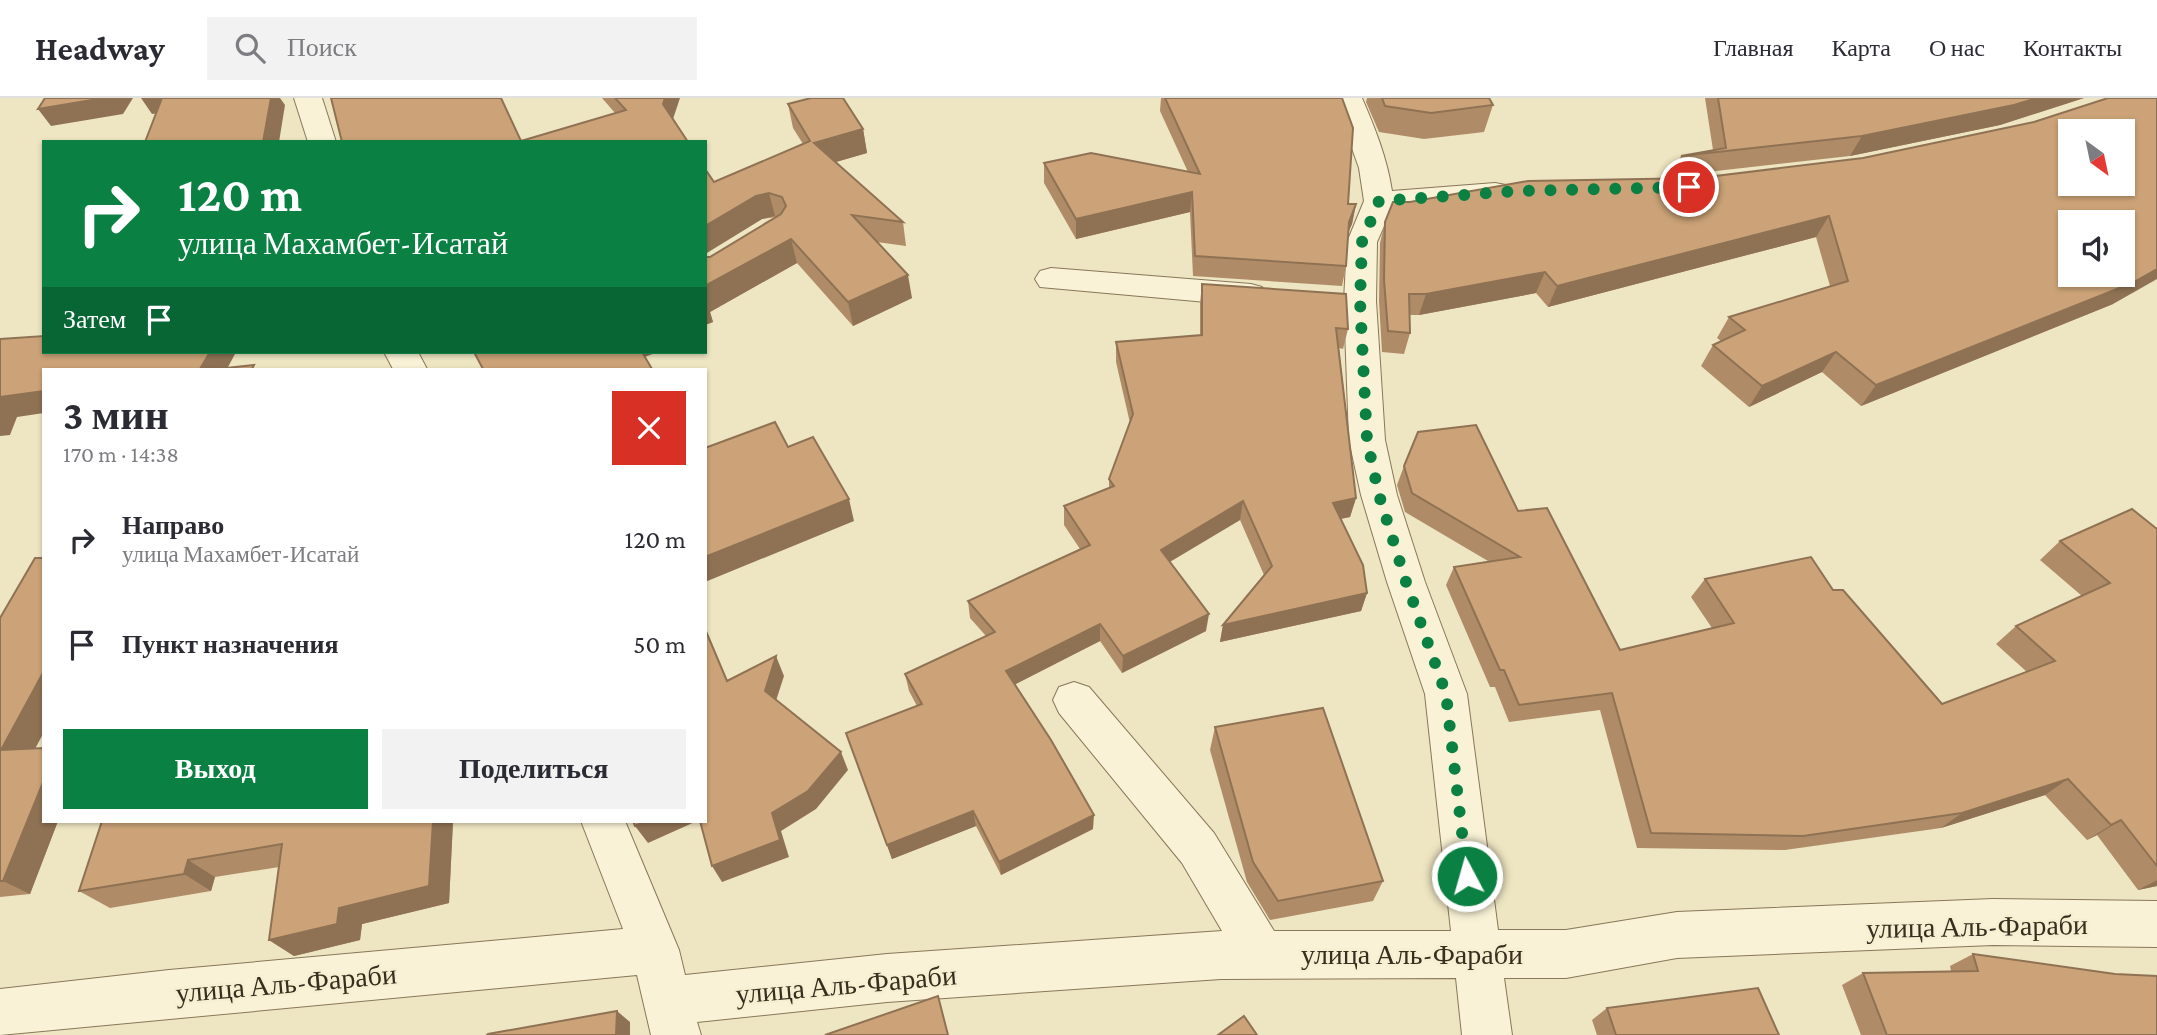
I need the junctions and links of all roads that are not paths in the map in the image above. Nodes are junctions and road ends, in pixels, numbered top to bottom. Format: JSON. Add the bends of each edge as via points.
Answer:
{"nodes":[{"id":1,"x":308,"y":98,"type":"edge"},
{"id":2,"x":1348,"y":98,"type":"edge"},
{"id":3,"x":321,"y":140,"type":"edge"},
{"id":4,"x":1519,"y":191,"type":"edge"},
{"id":5,"x":1379,"y":201,"type":"junction"},
{"id":6,"x":1051,"y":279,"type":"dead end"},
{"id":7,"x":1278,"y":296,"type":"edge"},
{"id":8,"x":1074,"y":700,"type":"dead end"},
{"id":9,"x":604,"y":823,"type":"edge"},
{"id":10,"x":2157,"y":924,"type":"edge"},
{"id":11,"x":655,"y":950,"type":"junction"},
{"id":12,"x":1475,"y":954,"type":"junction"},
{"id":13,"x":1262,"y":955,"type":"junction"},
{"id":14,"x":0,"y":1013,"type":"edge"},
{"id":15,"x":671,"y":1018,"type":"edge"},
{"id":16,"x":1487,"y":1035,"type":"edge"}],
"edges":[{"from":1,"to":3,"type":"street"},
{"from":2,"to":5,"type":"street","via":[[1371,156]]},
{"from":4,"to":5,"type":"street"},
{"from":5,"to":12,"type":"street","via":[[1362,242],[1347,300],[1379,495],[1446,694]]},
{"from":6,"to":7,"type":"street"},
{"from":8,"to":13,"type":"street","via":[[1198,848]]},
{"from":9,"to":11,"type":"street"},
{"from":10,"to":12,"type":"street","name":"улица Аль-Фараби","via":[[1993,922],[1677,935],[1566,954]]},
{"from":11,"to":14,"type":"street","name":"улица Аль-Фараби"},
{"from":11,"to":15,"type":"street"},
{"from":12,"to":13,"type":"street","name":"улица Аль-Фараби"},
{"from":12,"to":16,"type":"street"},
{"from":13,"to":15,"type":"street","name":"улица Аль-Фараби","via":[[887,978]]}]}
